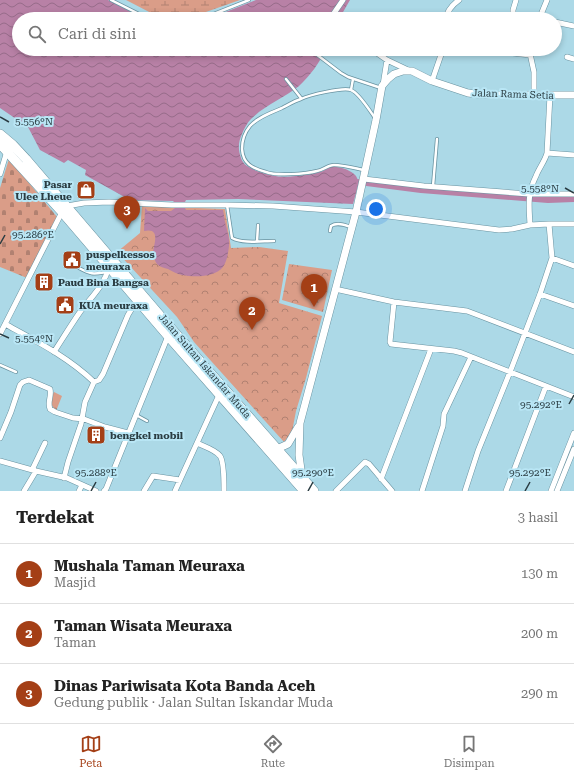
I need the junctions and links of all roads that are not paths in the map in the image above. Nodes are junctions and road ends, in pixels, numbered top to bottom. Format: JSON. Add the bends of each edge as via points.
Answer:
{"nodes":[{"id":1,"x":111,"y":0,"type":"edge"},
{"id":2,"x":249,"y":0,"type":"edge"},
{"id":3,"x":343,"y":0,"type":"edge"},
{"id":4,"x":459,"y":0,"type":"edge"},
{"id":5,"x":516,"y":0,"type":"edge"},
{"id":6,"x":547,"y":0,"type":"edge"},
{"id":7,"x":135,"y":12,"type":"edge"},
{"id":8,"x":219,"y":12,"type":"edge"},
{"id":9,"x":335,"y":12,"type":"edge"},
{"id":10,"x":448,"y":12,"type":"edge"},
{"id":11,"x":513,"y":12,"type":"edge"},
{"id":12,"x":541,"y":12,"type":"edge"},
{"id":13,"x":562,"y":23,"type":"edge"},
{"id":14,"x":574,"y":26,"type":"edge"},
{"id":15,"x":319,"y":56,"type":"edge"},
{"id":16,"x":381,"y":56,"type":"edge"},
{"id":17,"x":441,"y":56,"type":"edge"},
{"id":18,"x":530,"y":56,"type":"edge"},
{"id":19,"x":567,"y":57,"type":"dead end"},
{"id":20,"x":387,"y":60,"type":"junction"},
{"id":21,"x":574,"y":60,"type":"edge"},
{"id":22,"x":412,"y":71,"type":"junction"},
{"id":23,"x":286,"y":78,"type":"dead end"},
{"id":24,"x":353,"y":79,"type":"junction"},
{"id":25,"x":432,"y":81,"type":"junction"},
{"id":26,"x":382,"y":87,"type":"junction"},
{"id":27,"x":351,"y":90,"type":"junction"},
{"id":28,"x":534,"y":95,"type":"junction"},
{"id":29,"x":550,"y":95,"type":"junction"},
{"id":30,"x":574,"y":95,"type":"edge"},
{"id":31,"x":301,"y":98,"type":"junction"},
{"id":32,"x":376,"y":120,"type":"junction"},
{"id":33,"x":0,"y":134,"type":"edge"},
{"id":34,"x":437,"y":139,"type":"dead end"},
{"id":35,"x":0,"y":144,"type":"edge"},
{"id":36,"x":7,"y":151,"type":"junction"},
{"id":37,"x":547,"y":153,"type":"junction"},
{"id":38,"x":574,"y":155,"type":"edge"},
{"id":39,"x":366,"y":170,"type":"junction"},
{"id":40,"x":0,"y":174,"type":"edge"},
{"id":41,"x":363,"y":180,"type":"junction"},
{"id":42,"x":433,"y":186,"type":"junction"},
{"id":43,"x":574,"y":194,"type":"edge"},
{"id":44,"x":529,"y":195,"type":"junction"},
{"id":45,"x":226,"y":205,"type":"junction"},
{"id":46,"x":64,"y":209,"type":"junction"},
{"id":47,"x":356,"y":210,"type":"junction"},
{"id":48,"x":549,"y":224,"type":"junction"},
{"id":49,"x":574,"y":224,"type":"edge"},
{"id":50,"x":258,"y":225,"type":"dead end"},
{"id":51,"x":530,"y":225,"type":"junction"},
{"id":52,"x":352,"y":227,"type":"junction"},
{"id":53,"x":330,"y":231,"type":"dead end"},
{"id":54,"x":274,"y":240,"type":"dead end"},
{"id":55,"x":257,"y":242,"type":"junction"},
{"id":56,"x":552,"y":258,"type":"junction"},
{"id":57,"x":574,"y":266,"type":"edge"},
{"id":58,"x":79,"y":268,"type":"dead end"},
{"id":59,"x":108,"y":270,"type":"junction"},
{"id":60,"x":336,"y":289,"type":"junction"},
{"id":61,"x":540,"y":294,"type":"junction"},
{"id":62,"x":138,"y":302,"type":"junction"},
{"id":63,"x":394,"y":302,"type":"junction"},
{"id":64,"x":574,"y":306,"type":"edge"},
{"id":65,"x":5,"y":324,"type":"junction"},
{"id":66,"x":525,"y":333,"type":"junction"},
{"id":67,"x":0,"y":334,"type":"edge"},
{"id":68,"x":168,"y":336,"type":"junction"},
{"id":69,"x":431,"y":349,"type":"junction"},
{"id":70,"x":54,"y":352,"type":"junction"},
{"id":71,"x":574,"y":352,"type":"edge"},
{"id":72,"x":471,"y":357,"type":"junction"},
{"id":73,"x":0,"y":365,"type":"edge"},
{"id":74,"x":16,"y":372,"type":"dead end"},
{"id":75,"x":510,"y":372,"type":"junction"},
{"id":76,"x":94,"y":382,"type":"junction"},
{"id":77,"x":546,"y":386,"type":"junction"},
{"id":78,"x":219,"y":395,"type":"junction"},
{"id":79,"x":574,"y":397,"type":"edge"},
{"id":80,"x":135,"y":415,"type":"junction"},
{"id":81,"x":82,"y":419,"type":"junction"},
{"id":82,"x":147,"y":421,"type":"dead end"},
{"id":83,"x":300,"y":423,"type":"junction"},
{"id":84,"x":128,"y":433,"type":"junction"},
{"id":85,"x":574,"y":433,"type":"edge"},
{"id":86,"x":0,"y":438,"type":"edge"},
{"id":87,"x":45,"y":443,"type":"dead end"},
{"id":88,"x":197,"y":443,"type":"junction"},
{"id":89,"x":277,"y":449,"type":"junction"},
{"id":90,"x":574,"y":449,"type":"edge"},
{"id":91,"x":0,"y":461,"type":"edge"},
{"id":92,"x":34,"y":471,"type":"junction"},
{"id":93,"x":302,"y":477,"type":"junction"},
{"id":94,"x":64,"y":478,"type":"junction"},
{"id":95,"x":381,"y":479,"type":"junction"},
{"id":96,"x":180,"y":480,"type":"junction"},
{"id":97,"x":82,"y":485,"type":"junction"},
{"id":98,"x":106,"y":490,"type":"edge"},
{"id":99,"x":24,"y":491,"type":"edge"},
{"id":100,"x":79,"y":491,"type":"edge"},
{"id":101,"x":96,"y":491,"type":"edge"},
{"id":102,"x":144,"y":491,"type":"edge"},
{"id":103,"x":175,"y":491,"type":"edge"},
{"id":104,"x":224,"y":491,"type":"edge"},
{"id":105,"x":303,"y":491,"type":"edge"},
{"id":106,"x":314,"y":491,"type":"edge"},
{"id":107,"x":336,"y":491,"type":"edge"},
{"id":108,"x":392,"y":491,"type":"edge"},
{"id":109,"x":422,"y":491,"type":"edge"},
{"id":110,"x":465,"y":491,"type":"edge"},
{"id":111,"x":506,"y":491,"type":"edge"},
{"id":112,"x":551,"y":491,"type":"edge"},
{"id":113,"x":557,"y":491,"type":"edge"}],
"edges":[{"from":1,"to":7,"type":"lane"},
{"from":2,"to":8,"type":"lane"},
{"from":3,"to":9,"type":"street"},
{"from":4,"to":10,"type":"street"},
{"from":5,"to":11,"type":"street"},
{"from":6,"to":12,"type":"street"},
{"from":13,"to":14,"type":"street"},
{"from":15,"to":24,"type":"lane"},
{"from":16,"to":20,"type":"street","name":"Jalan Rama Setia"},
{"from":17,"to":25,"type":"street"},
{"from":18,"to":28,"type":"street","via":[[534,72]]},
{"from":19,"to":21,"type":"street"},
{"from":20,"to":22,"type":"street","name":"Jalan Rama Setia"},
{"from":20,"to":26,"type":"street"},
{"from":22,"to":25,"type":"street","name":"Jalan Rama Setia"},
{"from":22,"to":26,"type":"street","via":[[394,74]]},
{"from":23,"to":31,"type":"lane"},
{"from":24,"to":26,"type":"lane"},
{"from":24,"to":27,"type":"lane"},
{"from":25,"to":28,"type":"street","name":"Jalan Rama Setia","via":[[476,94]]},
{"from":26,"to":32,"type":"street"},
{"from":27,"to":31,"type":"lane"},
{"from":27,"to":32,"type":"lane","via":[[358,95]]},
{"from":28,"to":29,"type":"street","name":"Jalan Rama Setia"},
{"from":29,"to":30,"type":"street","name":"Jalan Rama Setia"},
{"from":29,"to":37,"type":"street"},
{"from":31,"to":39,"type":"lane","via":[[254,122],[243,141],[245,161],[257,169],[273,174],[316,171],[336,165]]},
{"from":32,"to":39,"type":"street"},
{"from":33,"to":46,"type":"highway","name":"Jalan Sultan Iskandar Muda","via":[[26,159]]},
{"from":34,"to":42,"type":"lane"},
{"from":35,"to":36,"type":"highway","name":"Jalan Sultan Iskandar Muda"},
{"from":36,"to":40,"type":"street"},
{"from":36,"to":46,"type":"highway","name":"Jalan Sultan Iskandar Muda"},
{"from":37,"to":38,"type":"street"},
{"from":37,"to":44,"type":"street"},
{"from":39,"to":41,"type":"street"},
{"from":41,"to":42,"type":"street"},
{"from":41,"to":47,"type":"street"},
{"from":42,"to":44,"type":"street"},
{"from":43,"to":44,"type":"street"},
{"from":44,"to":51,"type":"street"},
{"from":45,"to":46,"type":"street","via":[[109,202],[84,203]]},
{"from":45,"to":47,"type":"street"},
{"from":45,"to":55,"type":"lane","via":[[232,238]]},
{"from":46,"to":59,"type":"highway","name":"Jalan Sultan Iskandar Muda"},
{"from":46,"to":65,"type":"street"},
{"from":46,"to":89,"type":"highway","name":"Jalan Sultan Iskandar Muda"},
{"from":47,"to":51,"type":"street","via":[[487,230]]},
{"from":47,"to":52,"type":"street"},
{"from":48,"to":49,"type":"street"},
{"from":48,"to":51,"type":"street"},
{"from":48,"to":56,"type":"street"},
{"from":50,"to":55,"type":"lane"},
{"from":52,"to":53,"type":"lane","via":[[336,224],[331,226]]},
{"from":52,"to":60,"type":"street"},
{"from":54,"to":55,"type":"lane"},
{"from":56,"to":57,"type":"street"},
{"from":56,"to":61,"type":"street"},
{"from":58,"to":59,"type":"lane","via":[[93,274]]},
{"from":59,"to":62,"type":"highway","name":"Jalan Sultan Iskandar Muda"},
{"from":59,"to":70,"type":"street","via":[[101,287]]},
{"from":60,"to":63,"type":"street"},
{"from":60,"to":83,"type":"street"},
{"from":61,"to":64,"type":"street"},
{"from":61,"to":66,"type":"street"},
{"from":62,"to":68,"type":"highway","name":"Jalan Sultan Iskandar Muda"},
{"from":62,"to":76,"type":"street","via":[[130,310],[103,374]]},
{"from":63,"to":66,"type":"street","via":[[467,311]]},
{"from":63,"to":69,"type":"street","via":[[391,344]]},
{"from":65,"to":67,"type":"street"},
{"from":65,"to":70,"type":"street"},
{"from":66,"to":71,"type":"street"},
{"from":66,"to":75,"type":"street"},
{"from":68,"to":78,"type":"highway","name":"Jalan Sultan Iskandar Muda"},
{"from":68,"to":80,"type":"street"},
{"from":69,"to":72,"type":"street","via":[[454,351]]},
{"from":69,"to":95,"type":"street"},
{"from":70,"to":76,"type":"street"},
{"from":72,"to":75,"type":"street"},
{"from":72,"to":109,"type":"street","via":[[444,414],[443,426]]},
{"from":73,"to":74,"type":"lane"},
{"from":75,"to":77,"type":"street"},
{"from":75,"to":110,"type":"street"},
{"from":76,"to":81,"type":"street","via":[[85,402]]},
{"from":77,"to":79,"type":"street"},
{"from":77,"to":111,"type":"street"},
{"from":78,"to":88,"type":"street"},
{"from":78,"to":105,"type":"highway","name":"Jalan Sultan Iskandar Muda"},
{"from":80,"to":82,"type":"lane"},
{"from":80,"to":84,"type":"street"},
{"from":81,"to":84,"type":"street"},
{"from":81,"to":86,"type":"street","via":[[50,409],[50,389],[29,380],[23,381]]},
{"from":81,"to":94,"type":"street"},
{"from":83,"to":89,"type":"street","via":[[288,444]]},
{"from":83,"to":93,"type":"street","via":[[299,455]]},
{"from":84,"to":98,"type":"street"},
{"from":85,"to":112,"type":"street"},
{"from":87,"to":92,"type":"street"},
{"from":88,"to":96,"type":"street"},
{"from":88,"to":104,"type":"street","via":[[220,456]]},
{"from":89,"to":93,"type":"highway","name":"Jalan Sultan Iskandar Muda"},
{"from":90,"to":113,"type":"street"},
{"from":91,"to":92,"type":"street"},
{"from":92,"to":94,"type":"street"},
{"from":92,"to":99,"type":"street"},
{"from":93,"to":106,"type":"highway","name":"Jalan Sultan Iskandar Muda"},
{"from":94,"to":97,"type":"street"},
{"from":95,"to":107,"type":"street","via":[[365,462]]},
{"from":95,"to":108,"type":"street"},
{"from":96,"to":102,"type":"street","via":[[153,476]]},
{"from":96,"to":103,"type":"street"},
{"from":97,"to":100,"type":"street"},
{"from":97,"to":101,"type":"street"}]}
